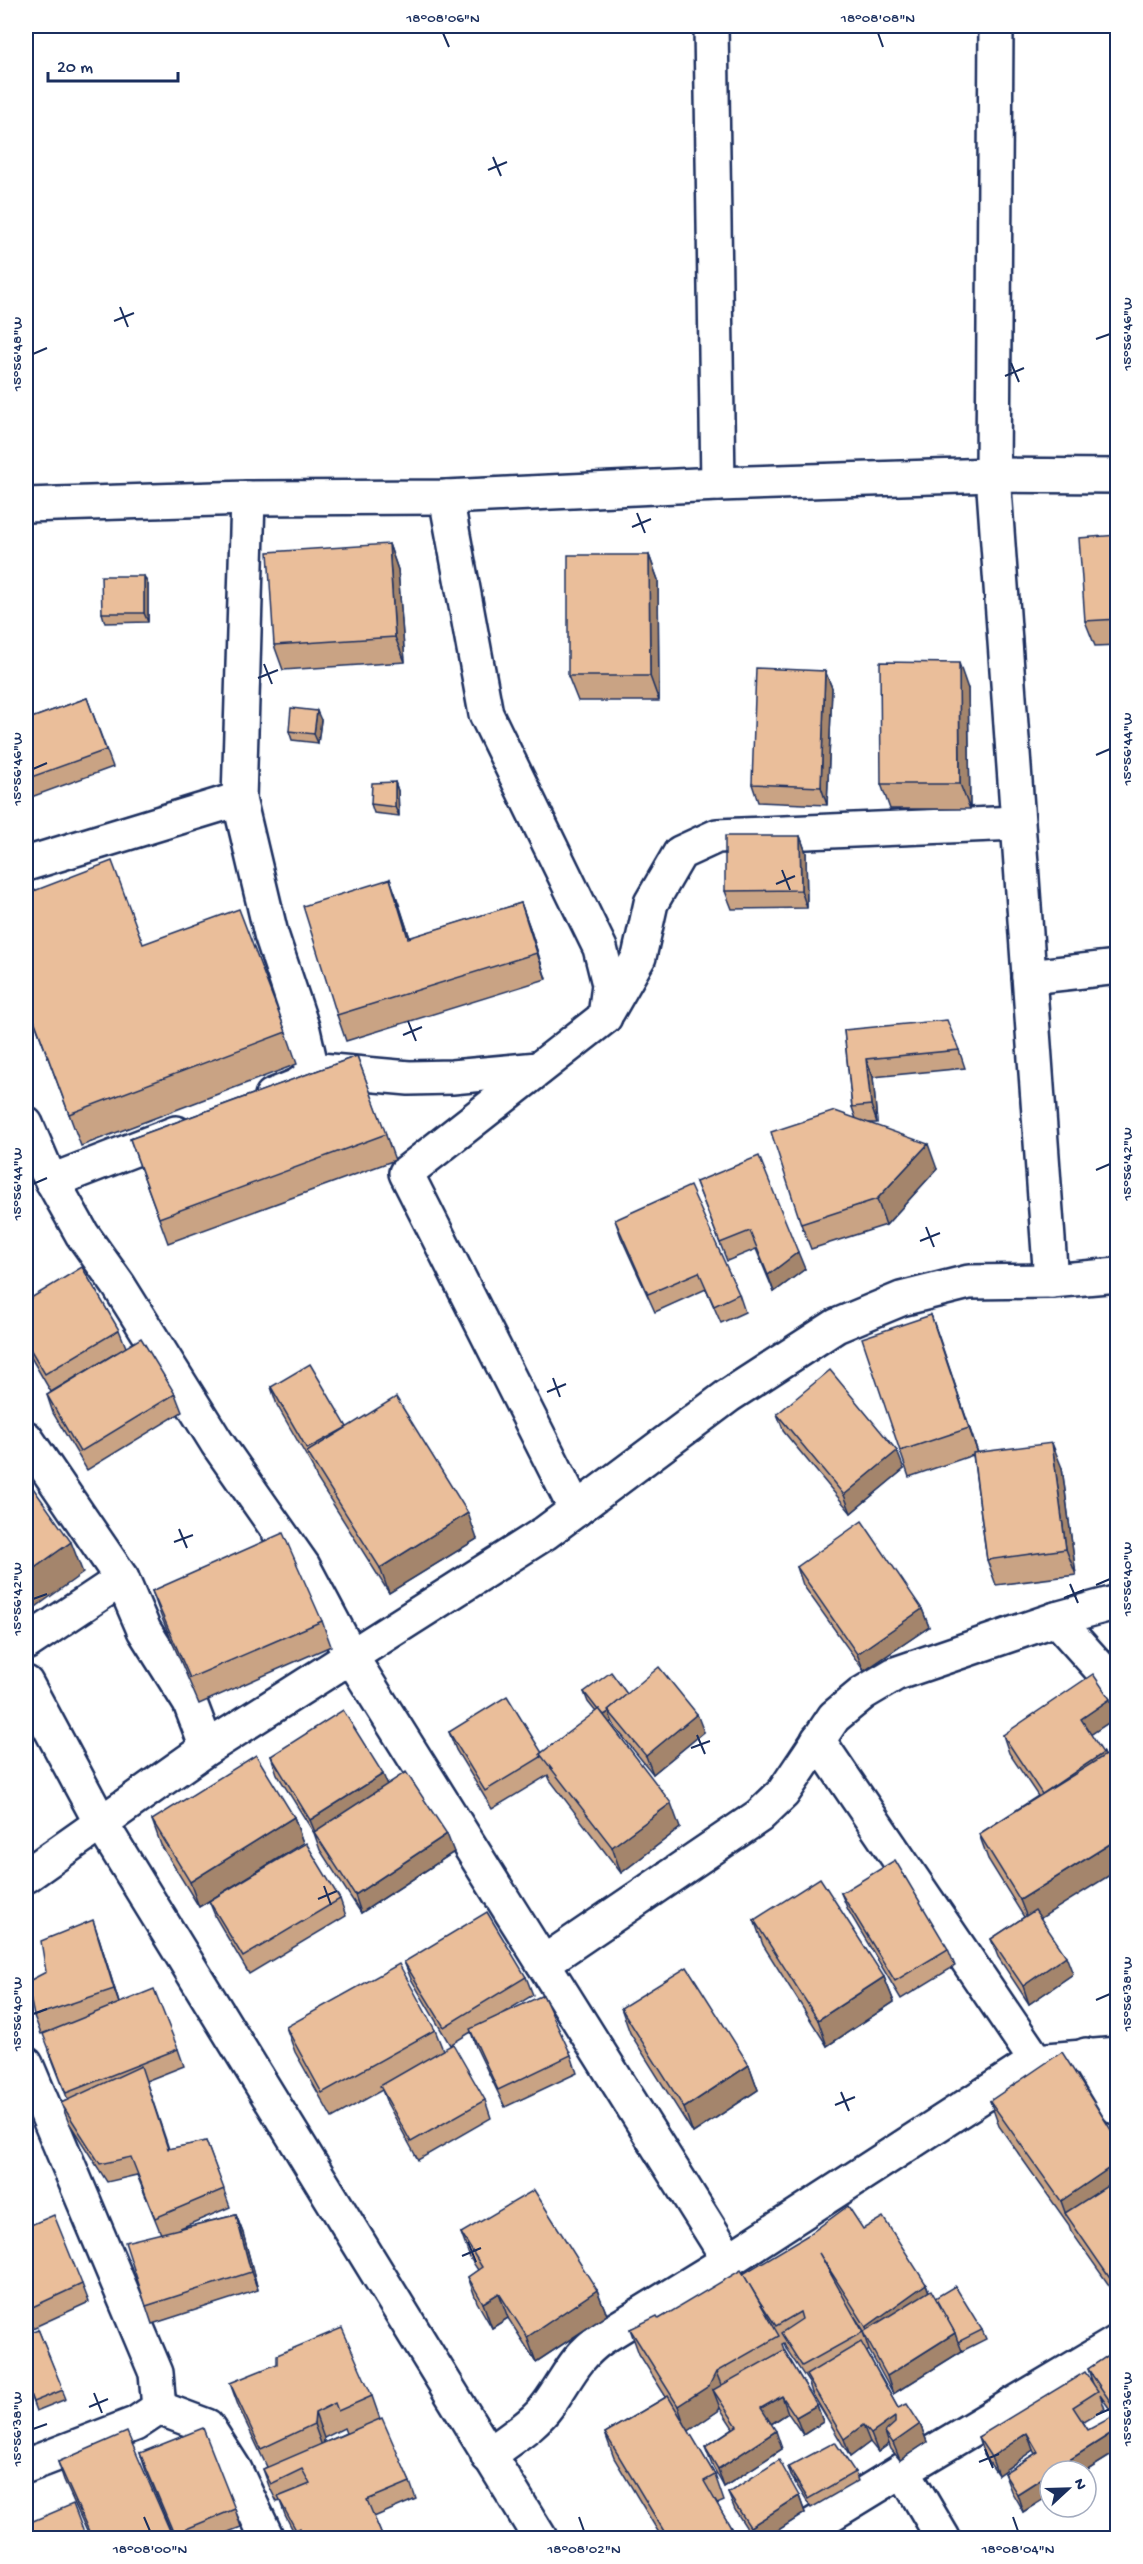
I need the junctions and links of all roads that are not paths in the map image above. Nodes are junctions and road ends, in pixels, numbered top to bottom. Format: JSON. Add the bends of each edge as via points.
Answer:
{"nodes":[{"id":1,"x":711,"y":26,"type":"edge"},
{"id":2,"x":996,"y":26,"type":"edge"},
{"id":3,"x":993,"y":476,"type":"junction"},
{"id":4,"x":1118,"y":476,"type":"edge"},
{"id":5,"x":718,"y":484,"type":"junction"},
{"id":6,"x":446,"y":497,"type":"junction"},
{"id":7,"x":248,"y":498,"type":"junction"},
{"id":8,"x":26,"y":505,"type":"edge"},
{"id":9,"x":239,"y":800,"type":"junction"},
{"id":10,"x":1017,"y":823,"type":"junction"},
{"id":11,"x":26,"y":864,"type":"edge"},
{"id":12,"x":1118,"y":967,"type":"edge"},
{"id":13,"x":1029,"y":977,"type":"junction"},
{"id":14,"x":605,"y":1017,"type":"junction"},
{"id":15,"x":538,"y":1069,"type":"junction"},
{"id":16,"x":312,"y":1070,"type":"junction"},
{"id":17,"x":242,"y":1107,"type":"edge"},
{"id":18,"x":208,"y":1120,"type":"edge"},
{"id":19,"x":26,"y":1124,"type":"edge"},
{"id":20,"x":52,"y":1180,"type":"junction"},
{"id":21,"x":1118,"y":1275,"type":"edge"},
{"id":22,"x":1051,"y":1281,"type":"junction"},
{"id":23,"x":26,"y":1438,"type":"edge"},
{"id":24,"x":576,"y":1510,"type":"junction"},
{"id":25,"x":122,"y":1579,"type":"junction"},
{"id":26,"x":1118,"y":1602,"type":"edge"},
{"id":27,"x":1056,"y":1619,"type":"junction"},
{"id":28,"x":26,"y":1643,"type":"edge"},
{"id":29,"x":352,"y":1658,"type":"junction"},
{"id":30,"x":26,"y":1683,"type":"edge"},
{"id":31,"x":1118,"y":1688,"type":"edge"},
{"id":32,"x":818,"y":1740,"type":"junction"},
{"id":33,"x":207,"y":1748,"type":"junction"},
{"id":34,"x":101,"y":1823,"type":"junction"},
{"id":35,"x":26,"y":1876,"type":"edge"},
{"id":36,"x":543,"y":1962,"type":"junction"},
{"id":37,"x":1102,"y":2055,"type":"edge"},
{"id":38,"x":1036,"y":2061,"type":"junction"},
{"id":39,"x":26,"y":2064,"type":"edge"},
{"id":40,"x":1118,"y":2108,"type":"edge"},
{"id":41,"x":729,"y":2260,"type":"junction"},
{"id":42,"x":1118,"y":2342,"type":"edge"},
{"id":43,"x":159,"y":2408,"type":"junction"},
{"id":44,"x":488,"y":2456,"type":"junction"},
{"id":45,"x":26,"y":2466,"type":"edge"},
{"id":46,"x":903,"y":2470,"type":"junction"},
{"id":47,"x":528,"y":2535,"type":"edge"},
{"id":48,"x":267,"y":2538,"type":"edge"},
{"id":49,"x":792,"y":2538,"type":"edge"},
{"id":50,"x":943,"y":2538,"type":"edge"}],
"edges":[{"from":1,"to":5,"type":"street"},
{"from":2,"to":3,"type":"street"},
{"from":3,"to":4,"type":"street"},
{"from":3,"to":5,"type":"street"},
{"from":3,"to":10,"type":"street"},
{"from":5,"to":6,"type":"street"},
{"from":6,"to":7,"type":"street"},
{"from":6,"to":14,"type":"street","via":[[486,714],[600,948],[609,984]]},
{"from":7,"to":8,"type":"street"},
{"from":7,"to":9,"type":"street"},
{"from":9,"to":11,"type":"street"},
{"from":9,"to":16,"type":"street","via":[[271,934]]},
{"from":10,"to":13,"type":"street"},
{"from":10,"to":14,"type":"street","via":[[717,836],[680,854],[651,903],[639,957]]},
{"from":12,"to":13,"type":"street"},
{"from":13,"to":22,"type":"street"},
{"from":14,"to":15,"type":"street"},
{"from":15,"to":16,"type":"street","via":[[409,1078]]},
{"from":15,"to":24,"type":"street","via":[[406,1173]]},
{"from":16,"to":17,"type":"street","via":[[297,1086]]},
{"from":18,"to":20,"type":"street"},
{"from":19,"to":20,"type":"street"},
{"from":20,"to":29,"type":"street","via":[[82,1234],[217,1443],[303,1566]]},
{"from":21,"to":22,"type":"street"},
{"from":22,"to":24,"type":"street","via":[[969,1282],[901,1299],[836,1326],[728,1396]]},
{"from":23,"to":25,"type":"street"},
{"from":24,"to":29,"type":"street"},
{"from":25,"to":28,"type":"street"},
{"from":25,"to":33,"type":"street","via":[[144,1630],[190,1703]]},
{"from":26,"to":27,"type":"street"},
{"from":27,"to":31,"type":"street"},
{"from":27,"to":32,"type":"street","via":[[895,1674],[834,1717]]},
{"from":29,"to":33,"type":"street"},
{"from":29,"to":36,"type":"street"},
{"from":30,"to":34,"type":"street"},
{"from":32,"to":36,"type":"street","via":[[783,1793],[759,1816]]},
{"from":32,"to":38,"type":"street"},
{"from":33,"to":34,"type":"street"},
{"from":34,"to":35,"type":"street"},
{"from":34,"to":44,"type":"street"},
{"from":36,"to":41,"type":"street"},
{"from":37,"to":38,"type":"street"},
{"from":37,"to":40,"type":"street"},
{"from":38,"to":41,"type":"street"},
{"from":39,"to":43,"type":"street","via":[[156,2373]]},
{"from":41,"to":44,"type":"street","via":[[584,2351],[547,2406]]},
{"from":42,"to":46,"type":"street"},
{"from":43,"to":45,"type":"street","via":[[135,2424]]},
{"from":43,"to":48,"type":"street","via":[[207,2426],[236,2470]]},
{"from":44,"to":47,"type":"street"},
{"from":46,"to":49,"type":"street"},
{"from":46,"to":50,"type":"street"}]}
